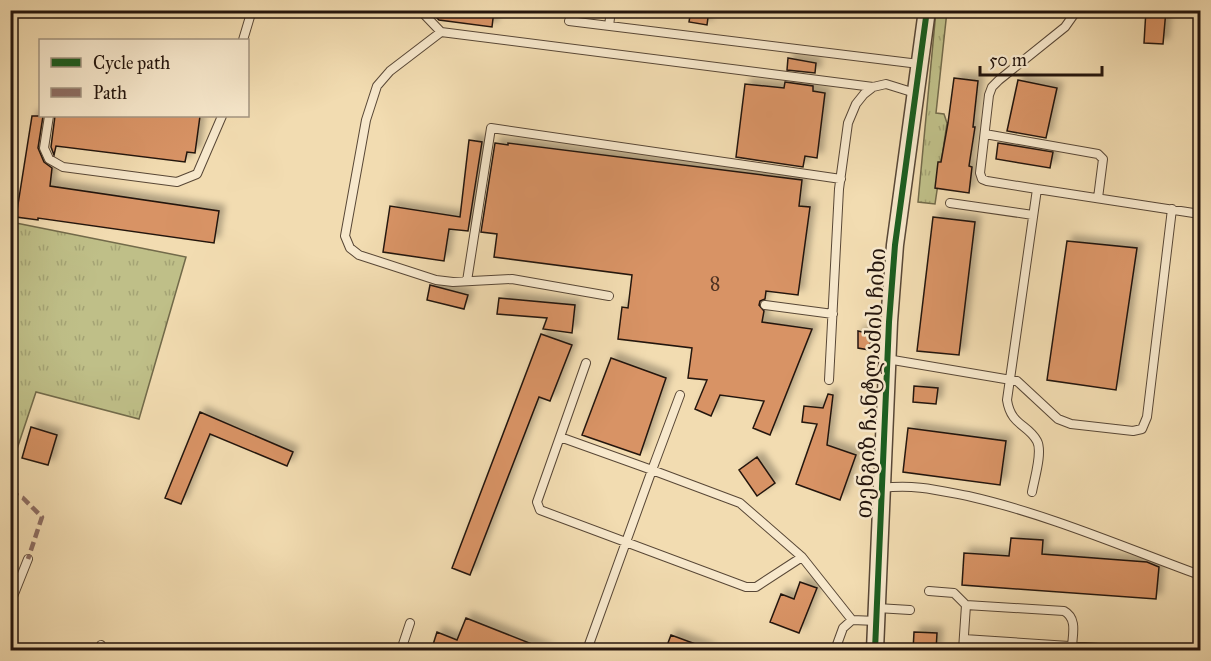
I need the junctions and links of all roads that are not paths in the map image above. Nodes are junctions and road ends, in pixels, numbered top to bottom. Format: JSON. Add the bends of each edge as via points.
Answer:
{"nodes":[{"id":1,"x":252,"y":10,"type":"edge"},
{"id":2,"x":420,"y":10,"type":"edge"},
{"id":3,"x":611,"y":10,"type":"edge"},
{"id":4,"x":927,"y":10,"type":"edge"},
{"id":5,"x":1077,"y":10,"type":"edge"},
{"id":6,"x":569,"y":21,"type":"dead end"},
{"id":7,"x":609,"y":26,"type":"junction"},
{"id":8,"x":441,"y":32,"type":"junction"},
{"id":9,"x":243,"y":39,"type":"edge"},
{"id":10,"x":919,"y":64,"type":"junction"},
{"id":11,"x":873,"y":87,"type":"junction"},
{"id":12,"x":915,"y":93,"type":"junction"},
{"id":13,"x":49,"y":117,"type":"edge"},
{"id":14,"x":222,"y":117,"type":"edge"},
{"id":15,"x":985,"y":134,"type":"junction"},
{"id":16,"x":841,"y":179,"type":"junction"},
{"id":17,"x":1037,"y":189,"type":"junction"},
{"id":18,"x":1098,"y":198,"type":"junction"},
{"id":19,"x":950,"y":203,"type":"dead end"},
{"id":20,"x":1172,"y":209,"type":"junction"},
{"id":21,"x":1200,"y":214,"type":"edge"},
{"id":22,"x":1034,"y":215,"type":"junction"},
{"id":23,"x":468,"y":281,"type":"junction"},
{"id":24,"x":609,"y":296,"type":"dead end"},
{"id":25,"x":765,"y":305,"type":"dead end"},
{"id":26,"x":832,"y":314,"type":"junction"},
{"id":27,"x":887,"y":359,"type":"junction"},
{"id":28,"x":586,"y":363,"type":"dead end"},
{"id":29,"x":1012,"y":379,"type":"junction"},
{"id":30,"x":829,"y":380,"type":"dead end"},
{"id":31,"x":680,"y":395,"type":"dead end"},
{"id":32,"x":560,"y":438,"type":"junction"},
{"id":33,"x":652,"y":470,"type":"junction"},
{"id":34,"x":882,"y":488,"type":"junction"},
{"id":35,"x":1032,"y":492,"type":"dead end"},
{"id":36,"x":626,"y":543,"type":"junction"},
{"id":37,"x":802,"y":557,"type":"junction"},
{"id":38,"x":28,"y":559,"type":"dead end"},
{"id":39,"x":1197,"y":574,"type":"dead end"},
{"id":40,"x":929,"y":591,"type":"dead end"},
{"id":41,"x":10,"y":604,"type":"edge"},
{"id":42,"x":966,"y":605,"type":"junction"},
{"id":43,"x":910,"y":610,"type":"dead end"},
{"id":44,"x":877,"y":615,"type":"junction"},
{"id":45,"x":852,"y":620,"type":"junction"},
{"id":46,"x":410,"y":623,"type":"dead end"},
{"id":47,"x":964,"y":639,"type":"junction"},
{"id":48,"x":1072,"y":646,"type":"junction"},
{"id":49,"x":401,"y":651,"type":"edge"},
{"id":50,"x":587,"y":651,"type":"edge"},
{"id":51,"x":835,"y":651,"type":"edge"},
{"id":52,"x":875,"y":651,"type":"edge"},
{"id":53,"x":963,"y":651,"type":"edge"},
{"id":54,"x":1130,"y":651,"type":"edge"}],
"edges":[{"from":1,"to":9,"type":"lane"},
{"from":2,"to":8,"type":"lane"},
{"from":3,"to":7,"type":"lane"},
{"from":4,"to":10,"type":"street","name":"თენგიზ ჩანტლაძის ჩიხი"},
{"from":5,"to":15,"type":"lane","via":[[1065,27],[992,87]]},
{"from":6,"to":7,"type":"lane"},
{"from":7,"to":10,"type":"lane"},
{"from":8,"to":11,"type":"lane"},
{"from":8,"to":23,"type":"lane","via":[[390,71],[377,86],[366,120],[345,236],[350,248],[359,255],[436,280]]},
{"from":10,"to":12,"type":"street","name":"თენგიზ ჩანტლაძის ჩიხი"},
{"from":11,"to":12,"type":"lane","via":[[886,84]]},
{"from":11,"to":16,"type":"lane","via":[[856,104],[848,123]]},
{"from":12,"to":27,"type":"street","name":"თენგიზ ჩანტლაძის ჩიხი","via":[[895,245]]},
{"from":13,"to":14,"type":"lane","via":[[45,148],[50,159],[63,167],[177,182],[198,174]]},
{"from":15,"to":17,"type":"lane","via":[[982,179]]},
{"from":15,"to":18,"type":"lane","via":[[1098,154],[1103,159]]},
{"from":16,"to":23,"type":"lane","via":[[491,128]]},
{"from":16,"to":26,"type":"lane"},
{"from":17,"to":18,"type":"lane"},
{"from":17,"to":22,"type":"lane"},
{"from":18,"to":20,"type":"lane"},
{"from":19,"to":22,"type":"lane"},
{"from":20,"to":21,"type":"lane"},
{"from":20,"to":29,"type":"lane","via":[[1147,417],[1142,429],[1071,424],[1058,419]]},
{"from":22,"to":29,"type":"lane"},
{"from":23,"to":24,"type":"lane","via":[[512,279]]},
{"from":25,"to":26,"type":"lane"},
{"from":26,"to":30,"type":"lane"},
{"from":27,"to":29,"type":"lane"},
{"from":27,"to":34,"type":"street","name":"თენგიზ ჩანტლაძის ჩიხი"},
{"from":28,"to":32,"type":"lane"},
{"from":29,"to":35,"type":"lane","via":[[1009,409],[1037,440],[1039,451]]},
{"from":31,"to":33,"type":"lane"},
{"from":32,"to":33,"type":"lane"},
{"from":32,"to":36,"type":"lane","via":[[537,502],[540,510]]},
{"from":33,"to":36,"type":"lane"},
{"from":33,"to":37,"type":"lane","via":[[740,503]]},
{"from":34,"to":39,"type":"lane","via":[[920,486],[994,502],[1045,516]]},
{"from":34,"to":44,"type":"street","name":"თენგიზ ჩანტლაძის ჩიხი"},
{"from":36,"to":37,"type":"lane","via":[[746,587],[756,587]]},
{"from":36,"to":50,"type":"lane"},
{"from":37,"to":45,"type":"lane"},
{"from":38,"to":41,"type":"lane"},
{"from":40,"to":42,"type":"lane","via":[[954,593]]},
{"from":42,"to":47,"type":"lane"},
{"from":42,"to":48,"type":"lane","via":[[1064,611],[1073,620]]},
{"from":43,"to":44,"type":"lane"},
{"from":44,"to":45,"type":"lane"},
{"from":44,"to":52,"type":"street","name":"თენგიზ ჩანტლაძის ჩიხი"},
{"from":45,"to":51,"type":"lane","via":[[843,628]]},
{"from":46,"to":49,"type":"lane"},
{"from":47,"to":48,"type":"lane"},
{"from":47,"to":53,"type":"lane"},
{"from":48,"to":54,"type":"lane"}]}
